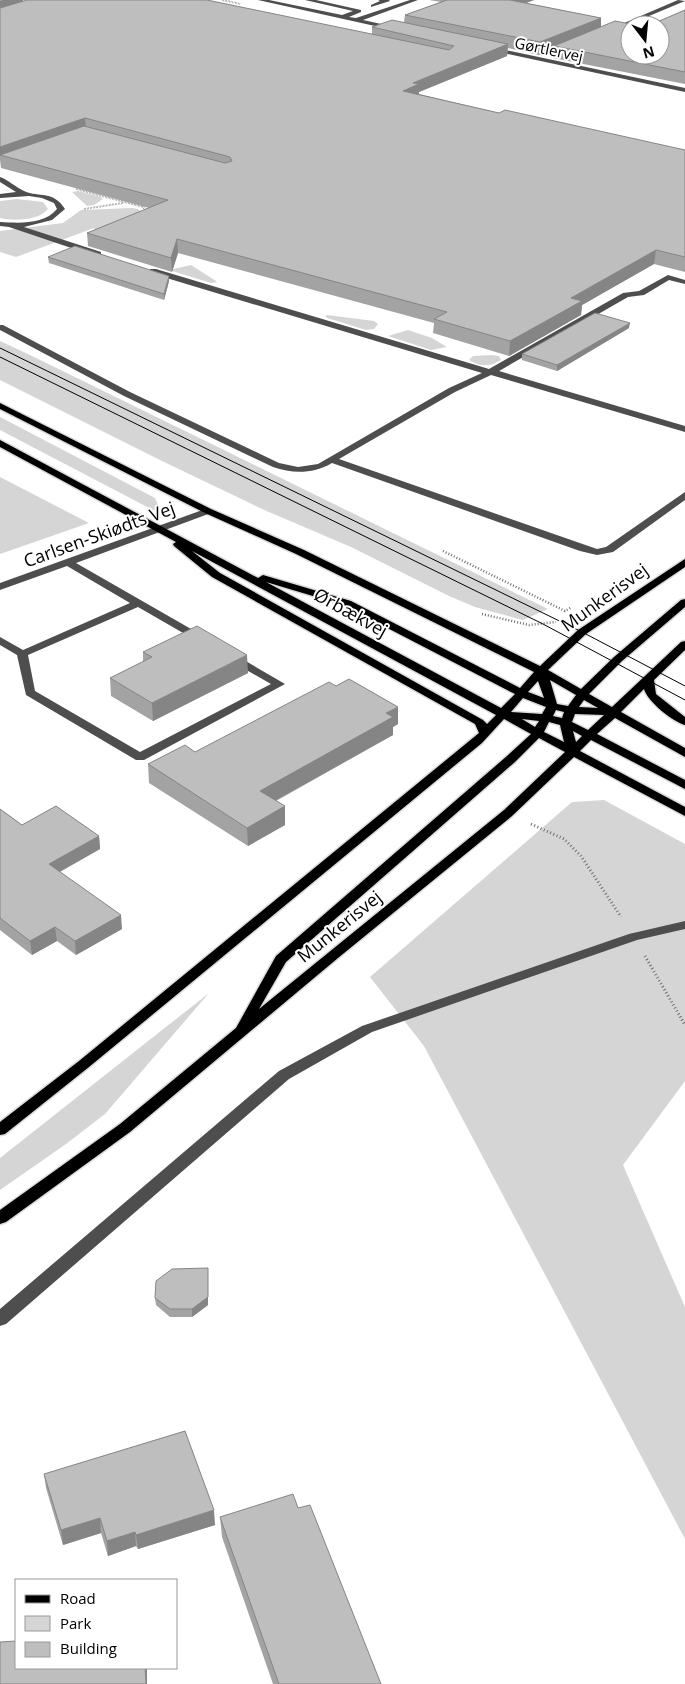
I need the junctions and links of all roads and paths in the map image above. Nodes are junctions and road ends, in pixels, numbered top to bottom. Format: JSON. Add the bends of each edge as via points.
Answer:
{"nodes":[{"id":1,"x":222,"y":0,"type":"edge"},
{"id":2,"x":261,"y":0,"type":"edge"},
{"id":3,"x":308,"y":0,"type":"edge"},
{"id":4,"x":386,"y":0,"type":"edge"},
{"id":5,"x":415,"y":0,"type":"edge"},
{"id":6,"x":683,"y":0,"type":"edge"},
{"id":7,"x":241,"y":4,"type":"dead end"},
{"id":8,"x":359,"y":11,"type":"junction"},
{"id":9,"x":342,"y":17,"type":"junction"},
{"id":10,"x":357,"y":20,"type":"junction"},
{"id":11,"x":396,"y":29,"type":"edge"},
{"id":12,"x":608,"y":31,"type":"edge"},
{"id":13,"x":483,"y":47,"type":"edge"},
{"id":14,"x":548,"y":56,"type":"edge"},
{"id":15,"x":539,"y":59,"type":"junction"},
{"id":16,"x":685,"y":90,"type":"edge"},
{"id":17,"x":0,"y":179,"type":"edge"},
{"id":18,"x":68,"y":187,"type":"edge"},
{"id":19,"x":24,"y":194,"type":"junction"},
{"id":20,"x":0,"y":196,"type":"edge"},
{"id":21,"x":125,"y":202,"type":"junction"},
{"id":22,"x":84,"y":209,"type":"dead end"},
{"id":23,"x":150,"y":216,"type":"edge"},
{"id":24,"x":49,"y":218,"type":"junction"},
{"id":25,"x":0,"y":224,"type":"edge"},
{"id":26,"x":11,"y":225,"type":"junction"},
{"id":27,"x":66,"y":243,"type":"junction"},
{"id":28,"x":106,"y":257,"type":"edge"},
{"id":29,"x":143,"y":268,"type":"edge"},
{"id":30,"x":685,"y":282,"type":"edge"},
{"id":31,"x":0,"y":327,"type":"edge"},
{"id":32,"x":489,"y":372,"type":"junction"},
{"id":33,"x":0,"y":406,"type":"edge"},
{"id":34,"x":685,"y":429,"type":"edge"},
{"id":35,"x":0,"y":443,"type":"edge"},
{"id":36,"x":332,"y":460,"type":"junction"},
{"id":37,"x":685,"y":495,"type":"edge"},
{"id":38,"x":208,"y":511,"type":"junction"},
{"id":39,"x":161,"y":530,"type":"junction"},
{"id":40,"x":443,"y":551,"type":"dead end"},
{"id":41,"x":69,"y":562,"type":"junction"},
{"id":42,"x":685,"y":562,"type":"edge"},
{"id":43,"x":241,"y":572,"type":"junction"},
{"id":44,"x":0,"y":587,"type":"edge"},
{"id":45,"x":138,"y":602,"type":"junction"},
{"id":46,"x":685,"y":602,"type":"edge"},
{"id":47,"x":572,"y":607,"type":"dead end"},
{"id":48,"x":475,"y":612,"type":"dead end"},
{"id":49,"x":591,"y":626,"type":"junction"},
{"id":50,"x":0,"y":640,"type":"edge"},
{"id":51,"x":685,"y":644,"type":"edge"},
{"id":52,"x":22,"y":654,"type":"junction"},
{"id":53,"x":542,"y":671,"type":"junction"},
{"id":54,"x":648,"y":679,"type":"junction"},
{"id":55,"x":522,"y":693,"type":"junction"},
{"id":56,"x":580,"y":695,"type":"junction"},
{"id":57,"x":552,"y":706,"type":"junction"},
{"id":58,"x":570,"y":710,"type":"junction"},
{"id":59,"x":613,"y":713,"type":"junction"},
{"id":60,"x":502,"y":715,"type":"junction"},
{"id":61,"x":547,"y":718,"type":"junction"},
{"id":62,"x":685,"y":722,"type":"edge"},
{"id":63,"x":566,"y":723,"type":"junction"},
{"id":64,"x":538,"y":733,"type":"junction"},
{"id":65,"x":484,"y":734,"type":"junction"},
{"id":66,"x":590,"y":735,"type":"junction"},
{"id":67,"x":573,"y":752,"type":"junction"},
{"id":68,"x":685,"y":753,"type":"edge"},
{"id":69,"x":685,"y":785,"type":"edge"},
{"id":70,"x":685,"y":812,"type":"edge"},
{"id":71,"x":508,"y":813,"type":"junction"},
{"id":72,"x":685,"y":925,"type":"edge"},
{"id":73,"x":634,"y":937,"type":"junction"},
{"id":74,"x":685,"y":1025,"type":"edge"},
{"id":75,"x":238,"y":1034,"type":"junction"},
{"id":76,"x":0,"y":1130,"type":"edge"},
{"id":77,"x":0,"y":1218,"type":"edge"},
{"id":78,"x":0,"y":1319,"type":"edge"}],
"edges":[{"from":1,"to":7,"type":"path"},
{"from":2,"to":9,"type":"street"},
{"from":3,"to":8,"type":"street"},
{"from":4,"to":8,"type":"street"},
{"from":5,"to":10,"type":"street"},
{"from":6,"to":12,"type":"street"},
{"from":8,"to":9,"type":"street"},
{"from":9,"to":10,"type":"street"},
{"from":10,"to":11,"type":"street"},
{"from":13,"to":15,"type":"street","name":"Gørtlervej"},
{"from":14,"to":15,"type":"street"},
{"from":15,"to":16,"type":"street","name":"Gørtlervej"},
{"from":17,"to":19,"type":"street"},
{"from":18,"to":21,"type":"path"},
{"from":19,"to":20,"type":"street"},
{"from":19,"to":24,"type":"street","via":[[44,196],[57,202],[61,208]]},
{"from":21,"to":22,"type":"path"},
{"from":21,"to":23,"type":"path","via":[[143,207]]},
{"from":24,"to":26,"type":"street"},
{"from":24,"to":27,"type":"street"},
{"from":25,"to":26,"type":"street"},
{"from":26,"to":27,"type":"street"},
{"from":27,"to":28,"type":"street"},
{"from":29,"to":32,"type":"street"},
{"from":30,"to":32,"type":"street","via":[[668,277],[641,293],[626,295]]},
{"from":31,"to":36,"type":"street","via":[[128,394],[276,465],[310,470]]},
{"from":32,"to":34,"type":"street"},
{"from":32,"to":36,"type":"street"},
{"from":33,"to":38,"type":"main road","name":"Ørbækvej"},
{"from":35,"to":39,"type":"main road","name":"Ørbækvej"},
{"from":36,"to":37,"type":"street","via":[[597,552],[609,550]]},
{"from":38,"to":39,"type":"street","name":"Carlsen-Skiødts Vej"},
{"from":38,"to":53,"type":"main road","name":"Ørbækvej","via":[[300,552]]},
{"from":39,"to":41,"type":"street","name":"Carlsen-Skiødts Vej"},
{"from":39,"to":43,"type":"main road","name":"Ørbækvej"},
{"from":39,"to":65,"type":"main road","via":[[216,575],[478,722]]},
{"from":40,"to":47,"type":"path","via":[[565,611]]},
{"from":41,"to":44,"type":"street","name":"Carlsen-Skiødts Vej"},
{"from":41,"to":45,"type":"street"},
{"from":42,"to":49,"type":"main road","name":"Munkerisvej"},
{"from":43,"to":55,"type":"main road","via":[[348,603]]},
{"from":43,"to":60,"type":"main road","name":"Ørbækvej"},
{"from":45,"to":52,"type":"street"},
{"from":45,"to":52,"type":"street","via":[[279,684],[140,757],[30,693]]},
{"from":46,"to":56,"type":"main road"},
{"from":48,"to":49,"type":"path","via":[[529,624],[552,624],[569,615]]},
{"from":49,"to":53,"type":"main road","name":"Munkerisvej"},
{"from":50,"to":52,"type":"street"},
{"from":51,"to":54,"type":"main road","name":"Munkerisvej"},
{"from":53,"to":55,"type":"main road","name":"Munkerisvej"},
{"from":53,"to":56,"type":"main road","name":"Ørbækvej"},
{"from":53,"to":57,"type":"main road"},
{"from":54,"to":59,"type":"main road","name":"Munkerisvej"},
{"from":54,"to":62,"type":"main road","via":[[650,694]]},
{"from":55,"to":57,"type":"main road"},
{"from":55,"to":60,"type":"main road","name":"Munkerisvej"},
{"from":56,"to":58,"type":"main road"},
{"from":56,"to":59,"type":"main road","name":"Ørbækvej"},
{"from":57,"to":58,"type":"main road"},
{"from":57,"to":61,"type":"main road"},
{"from":58,"to":59,"type":"main road"},
{"from":58,"to":63,"type":"main road"},
{"from":59,"to":66,"type":"main road","name":"Munkerisvej"},
{"from":59,"to":68,"type":"main road","name":"Ørbækvej"},
{"from":60,"to":61,"type":"main road"},
{"from":60,"to":64,"type":"main road","name":"Ørbækvej"},
{"from":60,"to":65,"type":"main road","name":"Munkerisvej"},
{"from":61,"to":63,"type":"main road"},
{"from":61,"to":64,"type":"main road"},
{"from":63,"to":66,"type":"main road"},
{"from":63,"to":67,"type":"main road"},
{"from":64,"to":67,"type":"main road","name":"Ørbækvej"},
{"from":64,"to":75,"type":"main road","via":[[281,959]]},
{"from":65,"to":76,"type":"main road","name":"Munkerisvej"},
{"from":66,"to":67,"type":"main road","name":"Munkerisvej"},
{"from":66,"to":69,"type":"main road"},
{"from":67,"to":70,"type":"main road","name":"Ørbækvej"},
{"from":67,"to":71,"type":"main road","name":"Munkerisvej"},
{"from":71,"to":73,"type":"path","via":[[564,839],[581,856]]},
{"from":71,"to":75,"type":"main road","name":"Munkerisvej"},
{"from":72,"to":73,"type":"street"},
{"from":73,"to":74,"type":"path"},
{"from":73,"to":78,"type":"street","via":[[367,1029],[284,1075]]},
{"from":75,"to":77,"type":"main road","name":"Munkerisvej","via":[[125,1128]]}]}
